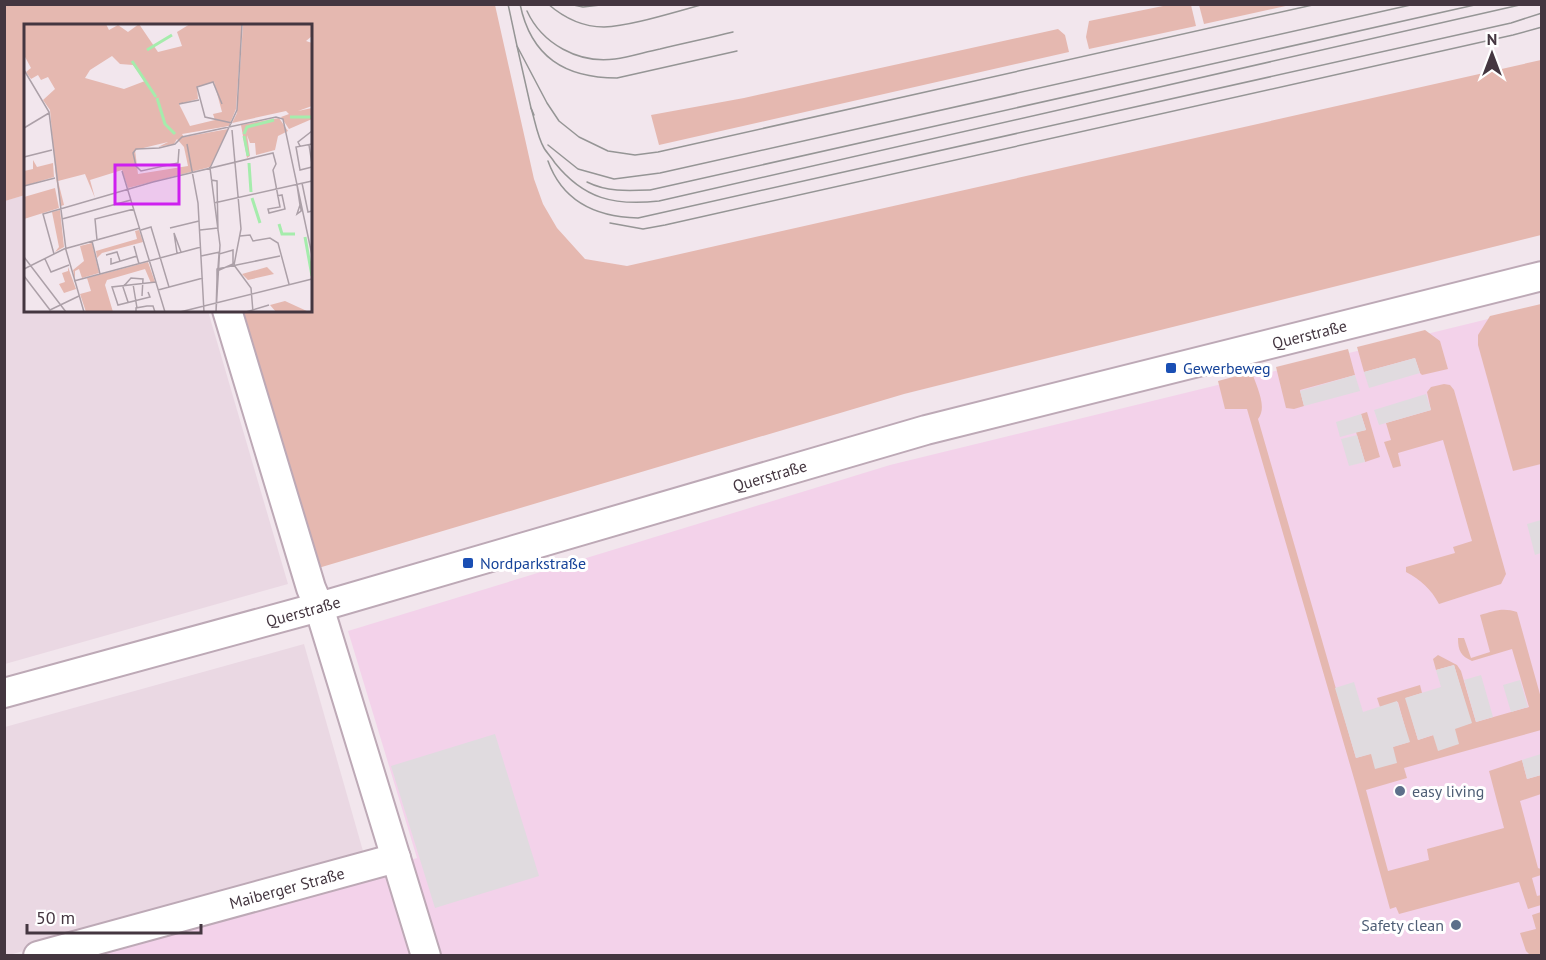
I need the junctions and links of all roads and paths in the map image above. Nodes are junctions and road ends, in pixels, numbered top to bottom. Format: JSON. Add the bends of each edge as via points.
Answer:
{"nodes":[{"id":1,"x":1542,"y":276,"type":"edge"},
{"id":2,"x":228,"y":312,"type":"edge"},
{"id":3,"x":320,"y":607,"type":"junction"},
{"id":4,"x":4,"y":693,"type":"edge"},
{"id":5,"x":396,"y":858,"type":"junction"},
{"id":6,"x":38,"y":956,"type":"edge"},
{"id":7,"x":426,"y":956,"type":"edge"}],
"edges":[{"from":1,"to":3,"type":"street","name":"Querstraße","via":[[926,430]]},
{"from":2,"to":3,"type":"street"},
{"from":3,"to":4,"type":"street","name":"Querstraße"},
{"from":3,"to":5,"type":"street"},
{"from":5,"to":6,"type":"street","name":"Maiberger Straße"},
{"from":5,"to":7,"type":"street"}]}
